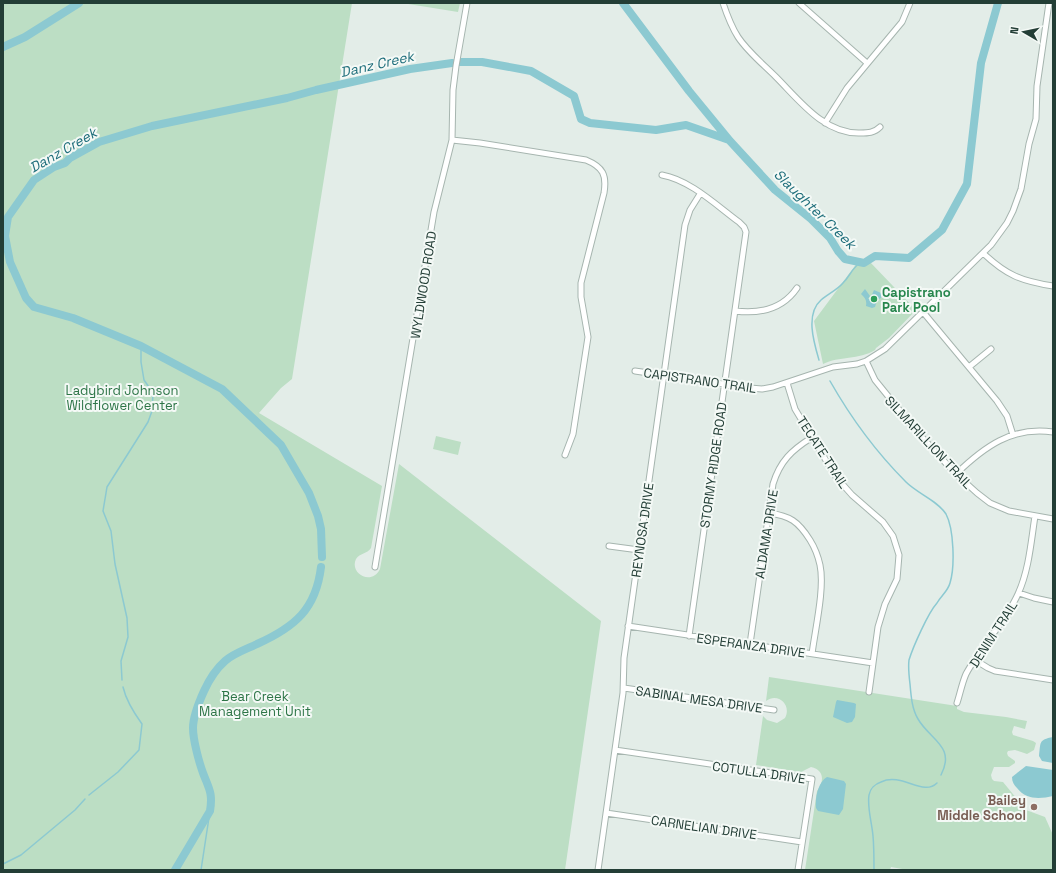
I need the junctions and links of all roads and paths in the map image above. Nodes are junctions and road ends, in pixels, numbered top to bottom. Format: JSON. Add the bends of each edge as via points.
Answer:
{"nodes":[{"id":1,"x":467,"y":3,"type":"edge"},
{"id":2,"x":723,"y":3,"type":"edge"},
{"id":3,"x":799,"y":3,"type":"edge"},
{"id":4,"x":910,"y":3,"type":"edge"},
{"id":5,"x":1049,"y":3,"type":"edge"},
{"id":6,"x":867,"y":63,"type":"junction"},
{"id":7,"x":825,"y":123,"type":"junction"},
{"id":8,"x":880,"y":127,"type":"dead end"},
{"id":9,"x":452,"y":140,"type":"junction"},
{"id":10,"x":662,"y":175,"type":"dead end"},
{"id":11,"x":700,"y":194,"type":"junction"},
{"id":12,"x":983,"y":253,"type":"junction"},
{"id":13,"x":1053,"y":286,"type":"edge"},
{"id":14,"x":797,"y":288,"type":"dead end"},
{"id":15,"x":735,"y":311,"type":"junction"},
{"id":16,"x":923,"y":312,"type":"junction"},
{"id":17,"x":991,"y":349,"type":"dead end"},
{"id":18,"x":866,"y":361,"type":"junction"},
{"id":19,"x":969,"y":367,"type":"junction"},
{"id":20,"x":635,"y":371,"type":"dead end"},
{"id":21,"x":663,"y":375,"type":"junction"},
{"id":22,"x":787,"y":383,"type":"junction"},
{"id":23,"x":725,"y":384,"type":"junction"},
{"id":24,"x":1053,"y":432,"type":"edge"},
{"id":25,"x":1013,"y":435,"type":"junction"},
{"id":26,"x":812,"y":438,"type":"junction"},
{"id":27,"x":565,"y":455,"type":"dead end"},
{"id":28,"x":956,"y":474,"type":"junction"},
{"id":29,"x":769,"y":512,"type":"junction"},
{"id":30,"x":1035,"y":516,"type":"junction"},
{"id":31,"x":1053,"y":519,"type":"edge"},
{"id":32,"x":609,"y":546,"type":"dead end"},
{"id":33,"x":639,"y":550,"type":"junction"},
{"id":34,"x":375,"y":567,"type":"dead end"},
{"id":35,"x":1019,"y":593,"type":"junction"},
{"id":36,"x":1053,"y":602,"type":"edge"},
{"id":37,"x":628,"y":626,"type":"junction"},
{"id":38,"x":689,"y":636,"type":"junction"},
{"id":39,"x":750,"y":644,"type":"junction"},
{"id":40,"x":812,"y":654,"type":"junction"},
{"id":41,"x":975,"y":660,"type":"junction"},
{"id":42,"x":873,"y":663,"type":"junction"},
{"id":43,"x":1053,"y":680,"type":"edge"},
{"id":44,"x":624,"y":688,"type":"junction"},
{"id":45,"x":869,"y":692,"type":"dead end"},
{"id":46,"x":957,"y":703,"type":"dead end"},
{"id":47,"x":774,"y":710,"type":"dead end"},
{"id":48,"x":615,"y":750,"type":"junction"},
{"id":49,"x":606,"y":813,"type":"junction"},
{"id":50,"x":802,"y":842,"type":"junction"},
{"id":51,"x":598,"y":870,"type":"edge"},
{"id":52,"x":798,"y":870,"type":"edge"}],
"edges":[{"from":1,"to":9,"type":"street","name":"WYLDWOOD ROAD","via":[[456,66]]},
{"from":2,"to":7,"type":"street","via":[[733,28],[745,45]]},
{"from":3,"to":6,"type":"street"},
{"from":4,"to":6,"type":"street","via":[[899,26]]},
{"from":5,"to":12,"type":"street","name":"CAPISTRANO TRAIL","via":[[1037,86],[1036,119],[1021,189],[1002,230]]},
{"from":6,"to":7,"type":"street"},
{"from":7,"to":8,"type":"street","via":[[858,133],[873,132]]},
{"from":9,"to":27,"type":"street","via":[[586,160],[602,170],[606,179],[581,283],[581,298],[588,331],[573,434]]},
{"from":9,"to":34,"type":"street","name":"WYLDWOOD ROAD","via":[[434,212]]},
{"from":10,"to":11,"type":"street","name":"STORMY RIDGE ROAD","via":[[682,181]]},
{"from":11,"to":15,"type":"street","name":"STORMY RIDGE ROAD","via":[[745,229]]},
{"from":11,"to":21,"type":"street","name":"REYNOSA DRIVE","via":[[690,210],[685,225]]},
{"from":12,"to":13,"type":"street","via":[[994,264],[1014,276]]},
{"from":12,"to":16,"type":"street","name":"CAPISTRANO TRAIL"},
{"from":14,"to":15,"type":"street","via":[[792,296],[766,311]]},
{"from":15,"to":23,"type":"street","name":"STORMY RIDGE ROAD"},
{"from":16,"to":18,"type":"street","name":"CAPISTRANO TRAIL","via":[[885,349]]},
{"from":16,"to":19,"type":"street"},
{"from":17,"to":19,"type":"street"},
{"from":18,"to":22,"type":"street","name":"CAPISTRANO TRAIL","via":[[833,367]]},
{"from":18,"to":28,"type":"street","name":"SILMARILLION TRAIL","via":[[881,389]]},
{"from":19,"to":25,"type":"street","via":[[1004,411]]},
{"from":20,"to":21,"type":"street","name":"CAPISTRANO TRAIL"},
{"from":21,"to":23,"type":"street","name":"CAPISTRANO TRAIL"},
{"from":21,"to":33,"type":"street","name":"REYNOSA DRIVE"},
{"from":22,"to":23,"type":"street","name":"CAPISTRANO TRAIL","via":[[762,388]]},
{"from":22,"to":26,"type":"street","name":"TECATE TRAIL","via":[[795,409]]},
{"from":23,"to":38,"type":"street","name":"STORMY RIDGE ROAD"},
{"from":24,"to":25,"type":"street"},
{"from":25,"to":28,"type":"street","via":[[984,450]]},
{"from":26,"to":29,"type":"street","name":"ALDAMA DRIVE","via":[[795,449],[782,464],[773,484]]},
{"from":26,"to":42,"type":"street","name":"TECATE TRAIL","via":[[836,477],[852,495],[877,516],[893,536],[899,555],[897,579],[878,627]]},
{"from":28,"to":30,"type":"street","name":"SILMARILLION TRAIL","via":[[990,503],[1009,511]]},
{"from":29,"to":39,"type":"street","name":"ALDAMA DRIVE"},
{"from":29,"to":40,"type":"street","via":[[785,516],[800,526],[819,559],[821,589]]},
{"from":30,"to":31,"type":"street","name":"SILMARILLION TRAIL"},
{"from":30,"to":35,"type":"street","name":"DENIM TRAIL","via":[[1028,562]]},
{"from":32,"to":33,"type":"street"},
{"from":33,"to":37,"type":"street","name":"REYNOSA DRIVE"},
{"from":35,"to":36,"type":"street"},
{"from":35,"to":41,"type":"street","name":"DENIM TRAIL"},
{"from":37,"to":38,"type":"street","name":"ESPERANZA DRIVE"},
{"from":37,"to":44,"type":"street","name":"REYNOSA DRIVE","via":[[623,662]]},
{"from":38,"to":39,"type":"street","name":"ESPERANZA DRIVE"},
{"from":39,"to":40,"type":"street","name":"ESPERANZA DRIVE"},
{"from":40,"to":42,"type":"street","name":"ESPERANZA DRIVE"},
{"from":41,"to":43,"type":"street","via":[[995,671]]},
{"from":41,"to":46,"type":"street","name":"DENIM TRAIL","via":[[966,675]]},
{"from":42,"to":45,"type":"street","name":"TECATE TRAIL"},
{"from":44,"to":47,"type":"street","name":"SABINAL MESA DRIVE"},
{"from":44,"to":48,"type":"street","name":"REYNOSA DRIVE"},
{"from":48,"to":49,"type":"street","name":"REYNOSA DRIVE"},
{"from":48,"to":50,"type":"street","name":"COTULLA DRIVE","via":[[812,779]]},
{"from":49,"to":50,"type":"street","name":"CARNELIAN DRIVE"},
{"from":49,"to":51,"type":"street","name":"REYNOSA DRIVE"},
{"from":50,"to":52,"type":"street","name":"COTULLA DRIVE"}]}
